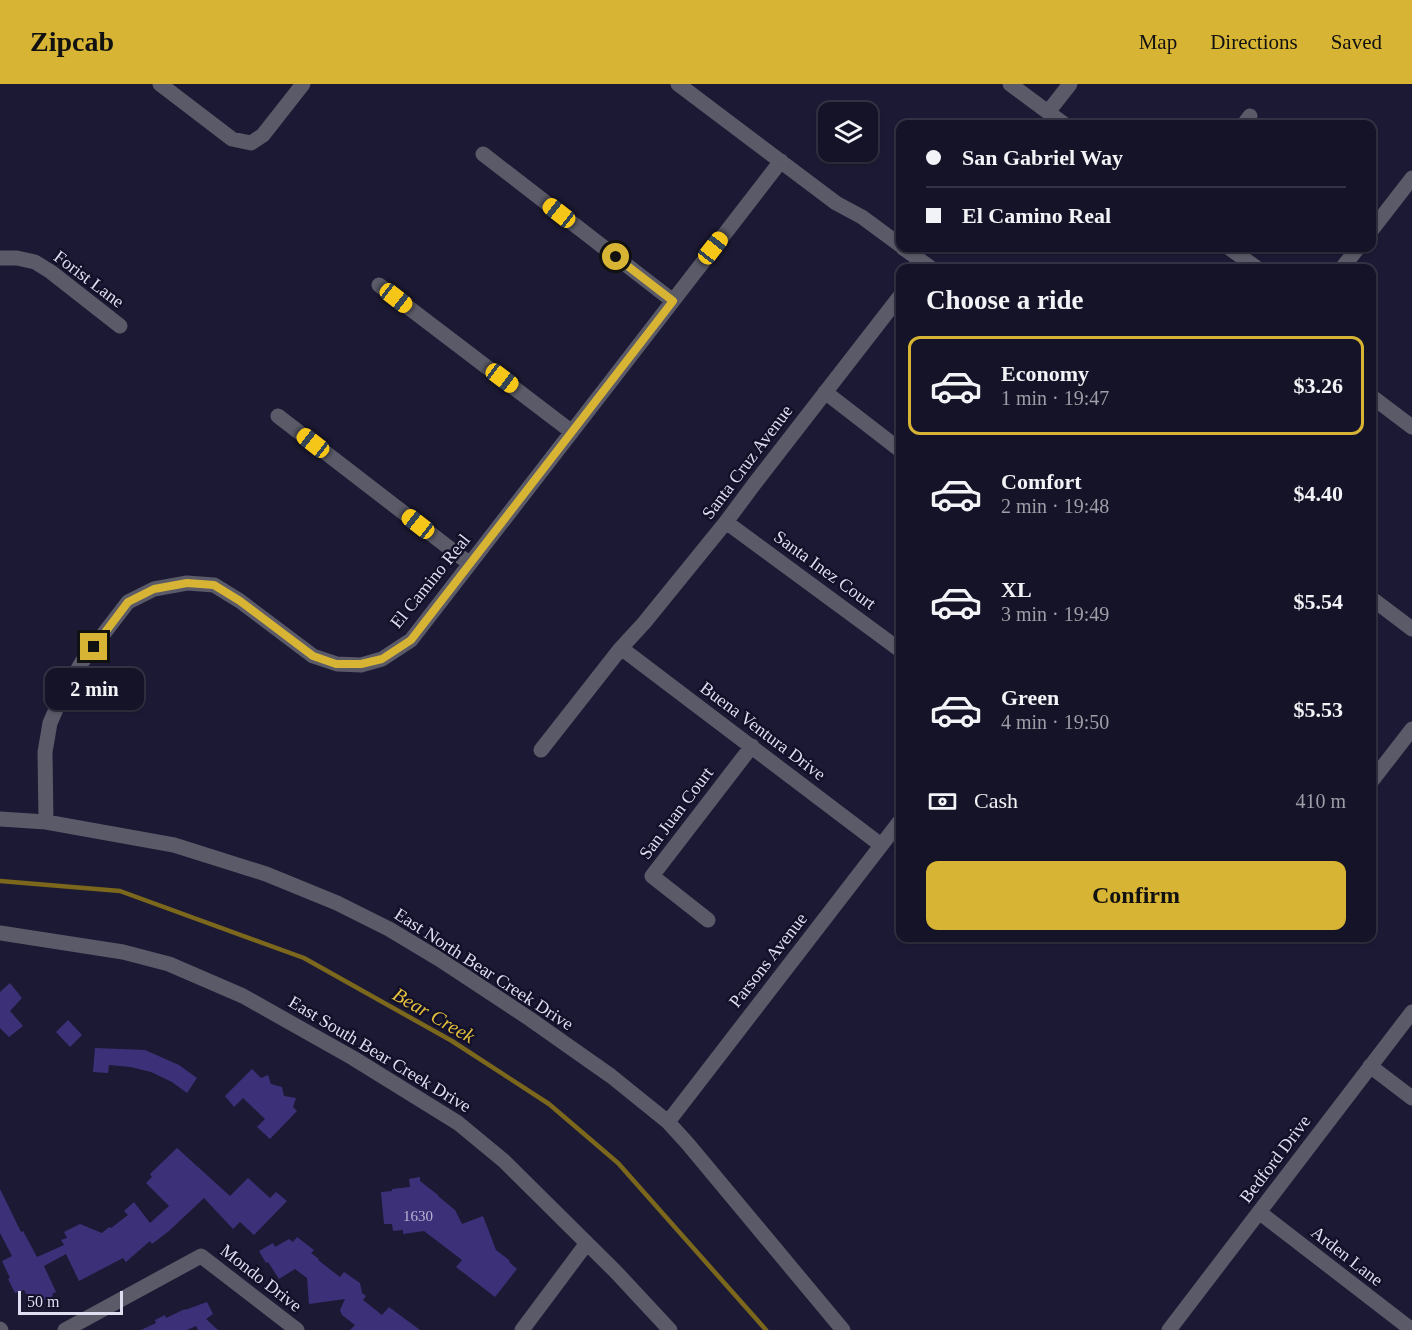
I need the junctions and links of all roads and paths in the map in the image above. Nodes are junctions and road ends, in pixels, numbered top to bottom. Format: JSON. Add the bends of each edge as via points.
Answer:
{"nodes":[{"id":1,"x":160,"y":84,"type":"edge"},
{"id":2,"x":303,"y":84,"type":"edge"},
{"id":3,"x":678,"y":84,"type":"edge"},
{"id":4,"x":1010,"y":84,"type":"edge"},
{"id":5,"x":1070,"y":84,"type":"edge"},
{"id":6,"x":1048,"y":112,"type":"junction"},
{"id":7,"x":1059,"y":120,"type":"edge"},
{"id":8,"x":483,"y":154,"type":"dead end"},
{"id":9,"x":781,"y":161,"type":"junction"},
{"id":10,"x":1412,"y":178,"type":"edge"},
{"id":11,"x":1376,"y":225,"type":"edge"},
{"id":12,"x":896,"y":242,"type":"edge"},
{"id":13,"x":908,"y":252,"type":"edge"},
{"id":14,"x":1235,"y":252,"type":"edge"},
{"id":15,"x":1355,"y":252,"type":"edge"},
{"id":16,"x":0,"y":258,"type":"edge"},
{"id":17,"x":922,"y":264,"type":"edge"},
{"id":18,"x":1251,"y":264,"type":"edge"},
{"id":19,"x":1345,"y":264,"type":"edge"},
{"id":20,"x":379,"y":285,"type":"dead end"},
{"id":21,"x":673,"y":301,"type":"junction"},
{"id":22,"x":896,"y":301,"type":"edge"},
{"id":23,"x":120,"y":326,"type":"dead end"},
{"id":24,"x":825,"y":392,"type":"junction"},
{"id":25,"x":1376,"y":400,"type":"edge"},
{"id":26,"x":278,"y":416,"type":"dead end"},
{"id":27,"x":1412,"y":427,"type":"edge"},
{"id":28,"x":572,"y":432,"type":"junction"},
{"id":29,"x":896,"y":447,"type":"edge"},
{"id":30,"x":726,"y":522,"type":"junction"},
{"id":31,"x":470,"y":564,"type":"junction"},
{"id":32,"x":1376,"y":602,"type":"edge"},
{"id":33,"x":1412,"y":628,"type":"edge"},
{"id":34,"x":896,"y":647,"type":"edge"},
{"id":35,"x":621,"y":648,"type":"junction"},
{"id":36,"x":1412,"y":729,"type":"edge"},
{"id":37,"x":752,"y":746,"type":"junction"},
{"id":38,"x":540,"y":750,"type":"dead end"},
{"id":39,"x":1376,"y":776,"type":"edge"},
{"id":40,"x":0,"y":819,"type":"edge"},
{"id":41,"x":46,"y":822,"type":"junction"},
{"id":42,"x":896,"y":826,"type":"edge"},
{"id":43,"x":882,"y":845,"type":"junction"},
{"id":44,"x":708,"y":920,"type":"dead end"},
{"id":45,"x":0,"y":933,"type":"edge"},
{"id":46,"x":1412,"y":1012,"type":"edge"},
{"id":47,"x":1370,"y":1066,"type":"junction"},
{"id":48,"x":1412,"y":1098,"type":"edge"},
{"id":49,"x":668,"y":1122,"type":"junction"},
{"id":50,"x":1259,"y":1212,"type":"junction"},
{"id":51,"x":587,"y":1243,"type":"junction"},
{"id":52,"x":65,"y":1330,"type":"edge"},
{"id":53,"x":297,"y":1330,"type":"edge"},
{"id":54,"x":522,"y":1330,"type":"edge"},
{"id":55,"x":670,"y":1330,"type":"edge"},
{"id":56,"x":843,"y":1330,"type":"edge"},
{"id":57,"x":1168,"y":1330,"type":"edge"},
{"id":58,"x":1412,"y":1330,"type":"edge"}],
"edges":[{"from":1,"to":2,"type":"street","via":[[232,139],[251,143],[263,135]]},
{"from":3,"to":9,"type":"street"},
{"from":4,"to":6,"type":"street"},
{"from":5,"to":6,"type":"street"},
{"from":6,"to":7,"type":"street"},
{"from":8,"to":21,"type":"street"},
{"from":9,"to":12,"type":"street"},
{"from":9,"to":21,"type":"street","name":"El Camino Real"},
{"from":10,"to":11,"type":"street"},
{"from":13,"to":17,"type":"street"},
{"from":14,"to":18,"type":"street"},
{"from":15,"to":19,"type":"street"},
{"from":16,"to":23,"type":"street","name":"Forist Lane","via":[[35,262]]},
{"from":20,"to":28,"type":"street"},
{"from":21,"to":28,"type":"street","name":"El Camino Real"},
{"from":22,"to":24,"type":"street","name":"Santa Cruz Avenue"},
{"from":24,"to":29,"type":"street"},
{"from":24,"to":30,"type":"street","name":"Santa Cruz Avenue"},
{"from":25,"to":27,"type":"street"},
{"from":26,"to":31,"type":"street"},
{"from":28,"to":31,"type":"street","name":"El Camino Real"},
{"from":30,"to":34,"type":"street","name":"Santa Inez Court"},
{"from":30,"to":35,"type":"street","name":"Santa Cruz Avenue"},
{"from":31,"to":41,"type":"street","name":"El Camino Real","via":[[411,640],[382,659],[361,664],[336,664],[313,656],[214,585],[187,583],[154,589],[128,602],[82,662],[50,723],[45,752]]},
{"from":32,"to":33,"type":"street"},
{"from":35,"to":37,"type":"street","name":"Buena Ventura Drive"},
{"from":35,"to":38,"type":"street","name":"Santa Cruz Avenue"},
{"from":36,"to":39,"type":"street"},
{"from":37,"to":43,"type":"street","name":"Buena Ventura Drive"},
{"from":37,"to":44,"type":"street","name":"San Juan Court","via":[[652,876]]},
{"from":40,"to":41,"type":"street","name":"East North Bear Creek Drive"},
{"from":41,"to":49,"type":"street","name":"East North Bear Creek Drive","via":[[174,845],[266,874],[337,903],[439,959],[530,1019]]},
{"from":42,"to":43,"type":"street","name":"Parsons Avenue"},
{"from":43,"to":49,"type":"street","name":"Parsons Avenue"},
{"from":45,"to":51,"type":"street","name":"East South Bear Creek Drive","via":[[123,952],[169,964],[243,996],[458,1122],[504,1161]]},
{"from":46,"to":47,"type":"street","name":"Bedford Drive"},
{"from":47,"to":48,"type":"street"},
{"from":47,"to":50,"type":"street","name":"Bedford Drive"},
{"from":49,"to":56,"type":"street","name":"East North Bear Creek Drive"},
{"from":50,"to":57,"type":"street","name":"Bedford Drive"},
{"from":50,"to":58,"type":"street","name":"Arden Lane"},
{"from":51,"to":54,"type":"street"},
{"from":51,"to":55,"type":"street","name":"East South Bear Creek Drive"},
{"from":52,"to":53,"type":"street","name":"Mondo Drive","via":[[201,1256]]}]}
